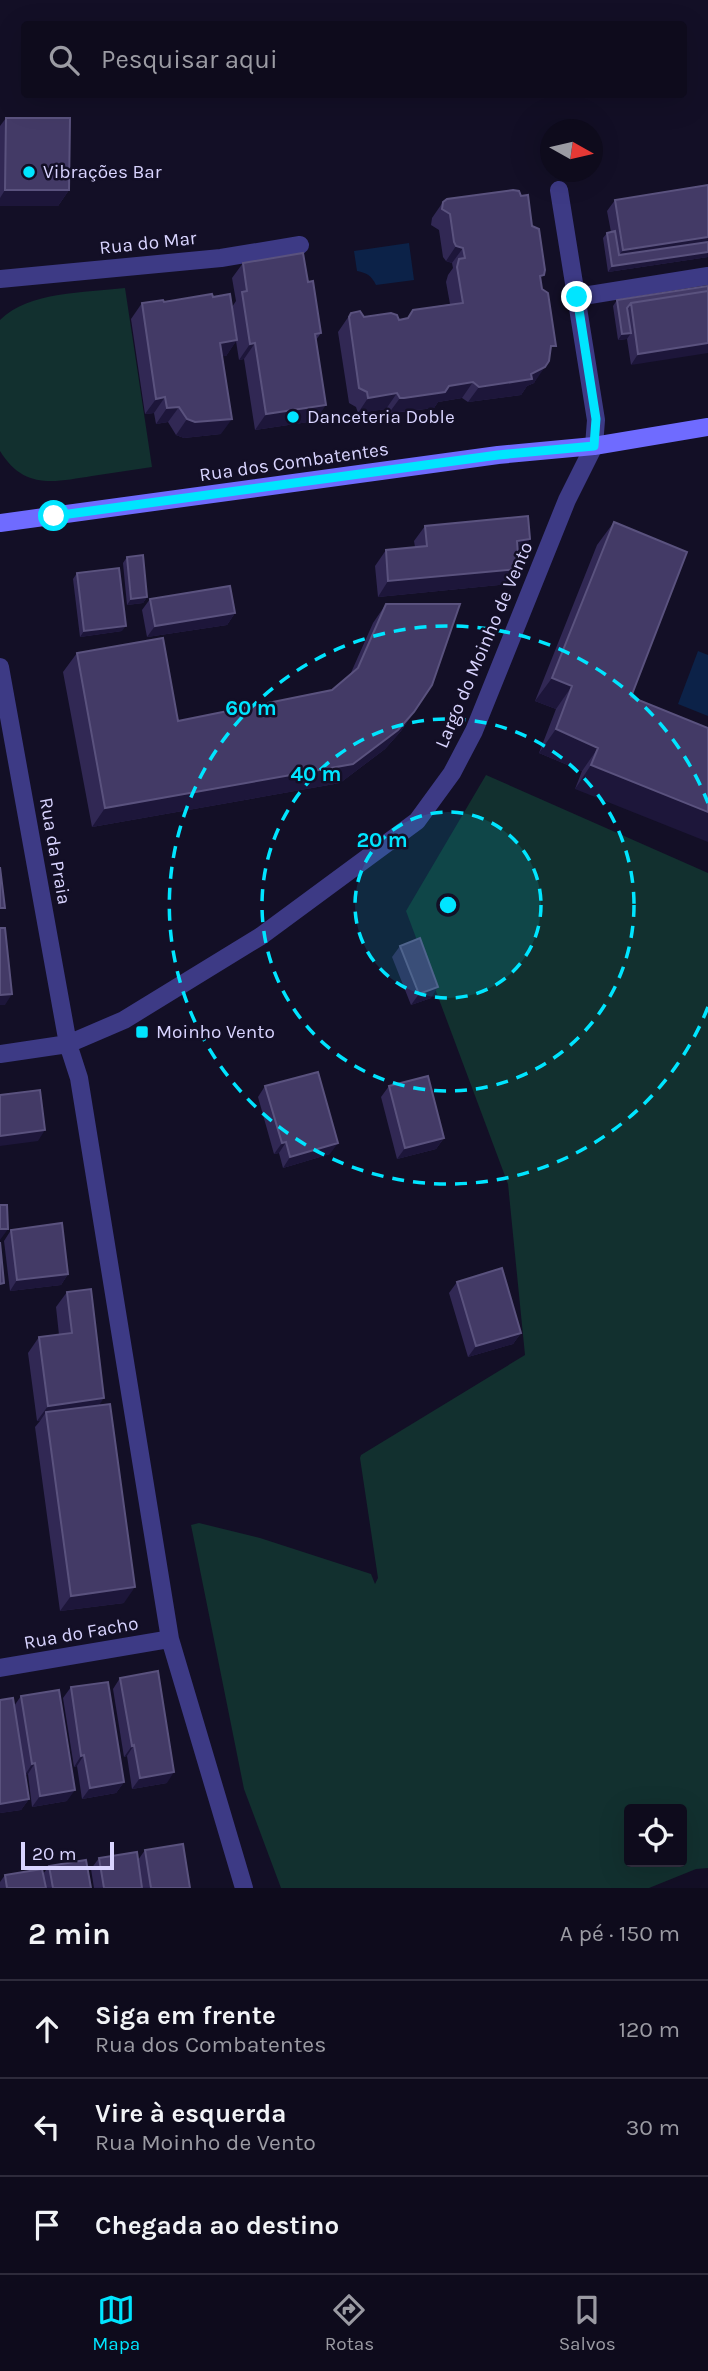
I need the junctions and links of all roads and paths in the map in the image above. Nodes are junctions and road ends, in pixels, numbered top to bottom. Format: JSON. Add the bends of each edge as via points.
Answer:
{"nodes":[{"id":1,"x":559,"y":190,"type":"dead end"},
{"id":2,"x":300,"y":245,"type":"dead end"},
{"id":3,"x":708,"y":276,"type":"edge"},
{"id":4,"x":0,"y":279,"type":"edge"},
{"id":5,"x":577,"y":297,"type":"junction"},
{"id":6,"x":708,"y":427,"type":"edge"},
{"id":7,"x":594,"y":446,"type":"junction"},
{"id":8,"x":0,"y":523,"type":"edge"},
{"id":9,"x":0,"y":667,"type":"edge"},
{"id":10,"x":68,"y":1044,"type":"junction"},
{"id":11,"x":0,"y":1054,"type":"edge"},
{"id":12,"x":170,"y":1639,"type":"junction"},
{"id":13,"x":0,"y":1668,"type":"edge"},
{"id":14,"x":244,"y":1888,"type":"edge"}],
"edges":[{"from":1,"to":5,"type":"street"},
{"from":2,"to":4,"type":"street","name":"Rua do Mar","via":[[220,258]]},
{"from":3,"to":5,"type":"street"},
{"from":5,"to":7,"type":"street","via":[[596,419]]},
{"from":6,"to":7,"type":"main road","name":"Rua dos Combatentes"},
{"from":7,"to":8,"type":"main road","name":"Rua dos Combatentes","via":[[484,456]]},
{"from":7,"to":10,"type":"street","name":"Largo do Moinho de Vento","via":[[567,500],[474,731],[452,773],[417,821],[261,936],[124,1020]]},
{"from":9,"to":10,"type":"street","name":"Rua da Praia"},
{"from":10,"to":11,"type":"street","name":"Largo do Moinho de Vento"},
{"from":10,"to":12,"type":"street","name":"Rua da Praia","via":[[79,1078]]},
{"from":12,"to":13,"type":"street","name":"Rua do Facho"},
{"from":12,"to":14,"type":"street","name":"Rua da Praia"}]}
